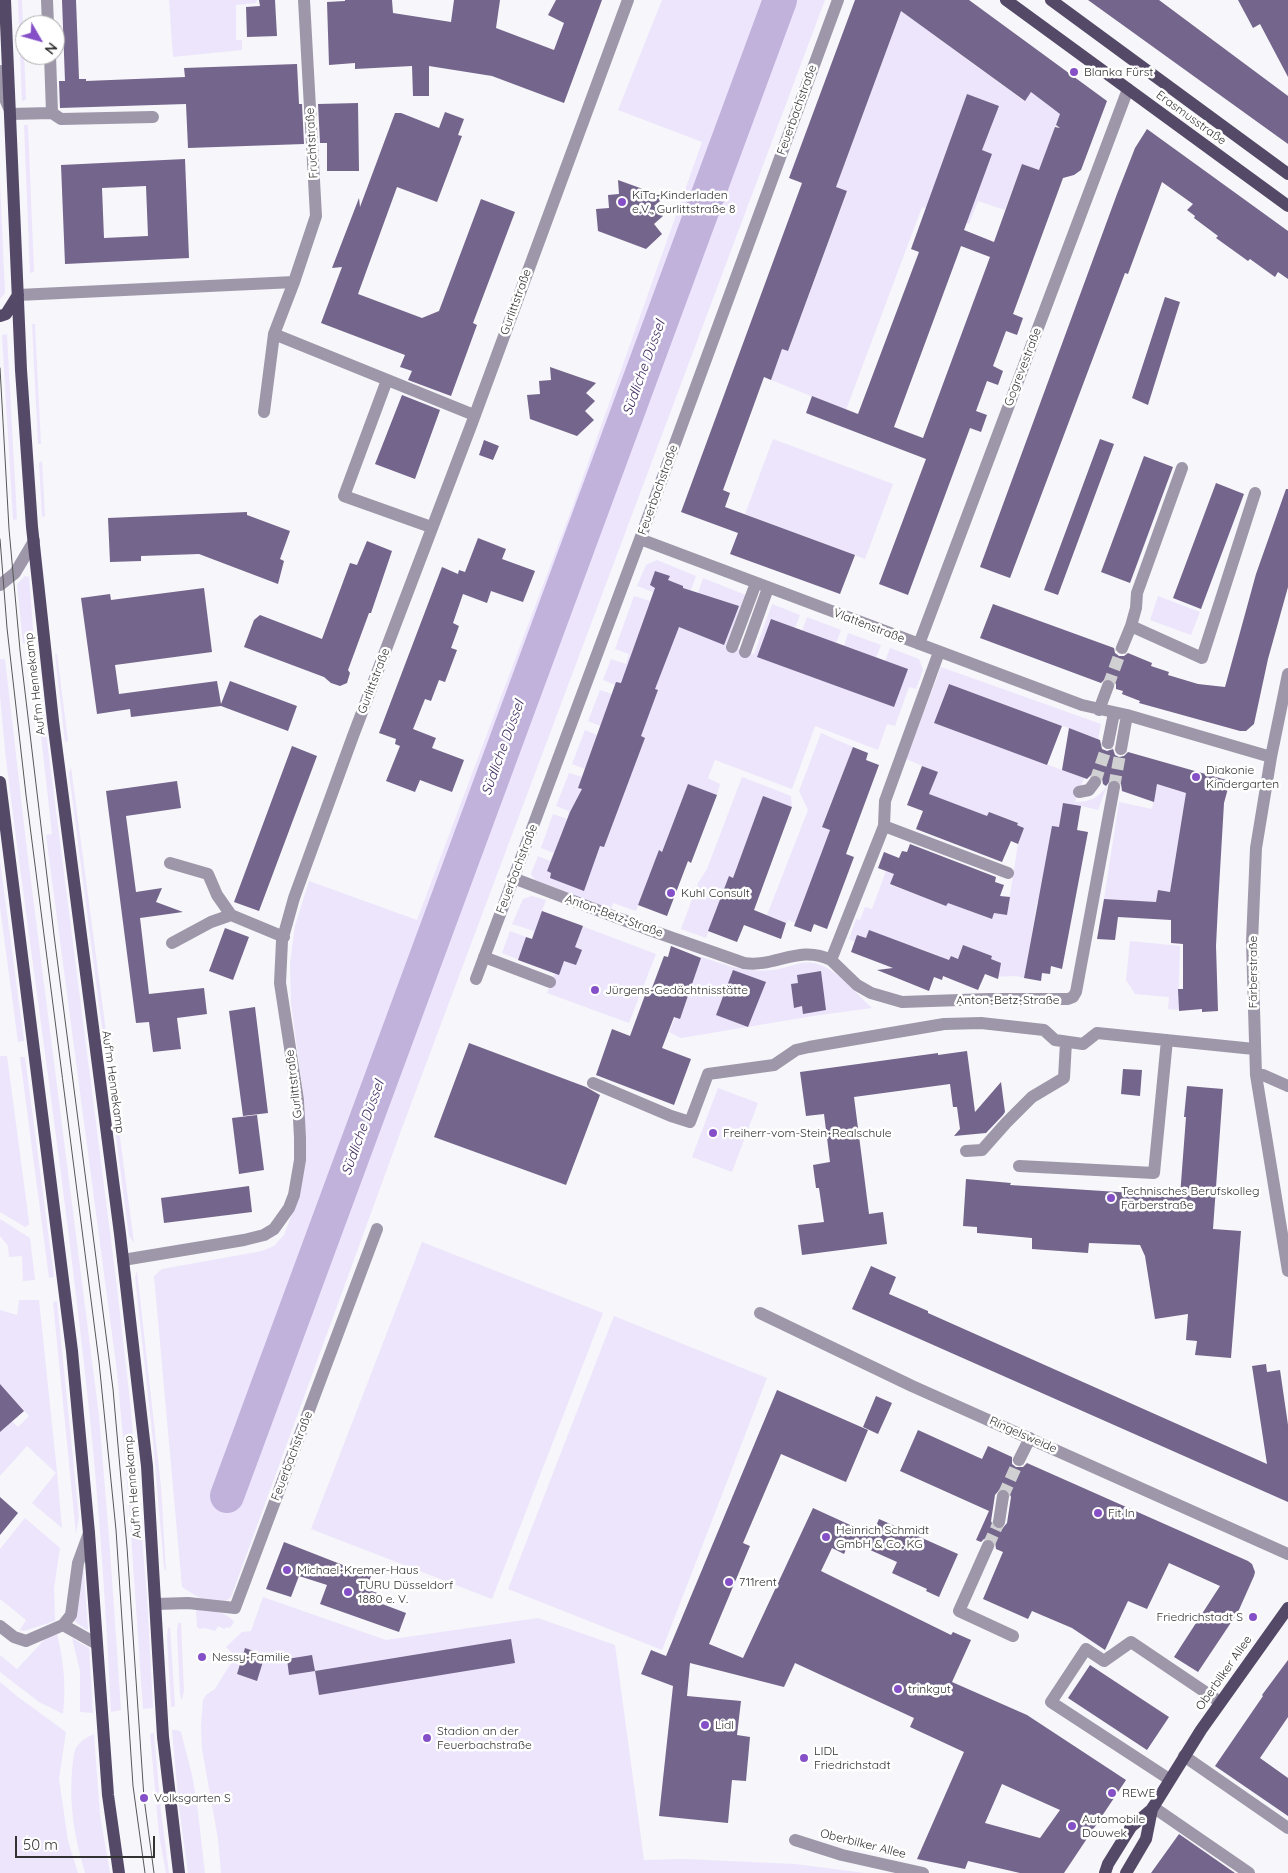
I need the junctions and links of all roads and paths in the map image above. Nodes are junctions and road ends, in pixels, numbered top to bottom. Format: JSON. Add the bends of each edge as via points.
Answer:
{"nodes":[{"id":1,"x":5,"y":0,"type":"edge"},
{"id":2,"x":47,"y":0,"type":"edge"},
{"id":3,"x":304,"y":0,"type":"edge"},
{"id":4,"x":628,"y":0,"type":"edge"},
{"id":5,"x":838,"y":0,"type":"edge"},
{"id":6,"x":1006,"y":0,"type":"edge"},
{"id":7,"x":1051,"y":0,"type":"edge"},
{"id":8,"x":48,"y":15,"type":"edge"},
{"id":9,"x":50,"y":65,"type":"edge"},
{"id":10,"x":0,"y":71,"type":"edge"},
{"id":11,"x":1128,"y":89,"type":"junction"},
{"id":12,"x":10,"y":112,"type":"junction"},
{"id":13,"x":52,"y":113,"type":"junction"},
{"id":14,"x":153,"y":117,"type":"dead end"},
{"id":15,"x":1288,"y":174,"type":"edge"},
{"id":16,"x":1288,"y":206,"type":"edge"},
{"id":17,"x":294,"y":282,"type":"junction"},
{"id":18,"x":18,"y":295,"type":"junction"},
{"id":19,"x":0,"y":316,"type":"edge"},
{"id":20,"x":274,"y":334,"type":"junction"},
{"id":21,"x":387,"y":380,"type":"junction"},
{"id":22,"x":264,"y":412,"type":"dead end"},
{"id":23,"x":474,"y":415,"type":"junction"},
{"id":24,"x":1182,"y":468,"type":"dead end"},
{"id":25,"x":1255,"y":493,"type":"dead end"},
{"id":26,"x":431,"y":527,"type":"junction"},
{"id":27,"x":640,"y":539,"type":"junction"},
{"id":28,"x":34,"y":541,"type":"junction"},
{"id":29,"x":756,"y":583,"type":"junction"},
{"id":30,"x":0,"y":585,"type":"edge"},
{"id":31,"x":768,"y":588,"type":"junction"},
{"id":32,"x":1131,"y":626,"type":"junction"},
{"id":33,"x":919,"y":644,"type":"junction"},
{"id":34,"x":732,"y":647,"type":"dead end"},
{"id":35,"x":1122,"y":648,"type":"tunnel mouth"},
{"id":36,"x":745,"y":652,"type":"dead end"},
{"id":37,"x":939,"y":652,"type":"junction"},
{"id":38,"x":1288,"y":674,"type":"edge"},
{"id":39,"x":1108,"y":686,"type":"tunnel mouth"},
{"id":40,"x":1099,"y":710,"type":"junction"},
{"id":41,"x":1114,"y":712,"type":"junction"},
{"id":42,"x":1127,"y":715,"type":"junction"},
{"id":43,"x":1108,"y":743,"type":"tunnel mouth"},
{"id":44,"x":1120,"y":749,"type":"tunnel mouth"},
{"id":45,"x":1271,"y":757,"type":"junction"},
{"id":46,"x":0,"y":782,"type":"edge"},
{"id":47,"x":1095,"y":782,"type":"tunnel mouth"},
{"id":48,"x":1114,"y":787,"type":"tunnel mouth"},
{"id":49,"x":1079,"y":792,"type":"dead end"},
{"id":50,"x":884,"y":826,"type":"junction"},
{"id":51,"x":170,"y":863,"type":"dead end"},
{"id":52,"x":1008,"y":873,"type":"dead end"},
{"id":53,"x":513,"y":878,"type":"junction"},
{"id":54,"x":231,"y":915,"type":"junction"},
{"id":55,"x":284,"y":936,"type":"junction"},
{"id":56,"x":172,"y":943,"type":"dead end"},
{"id":57,"x":484,"y":957,"type":"junction"},
{"id":58,"x":831,"y":960,"type":"junction"},
{"id":59,"x":476,"y":979,"type":"dead end"},
{"id":60,"x":550,"y":982,"type":"dead end"},
{"id":61,"x":1166,"y":1040,"type":"junction"},
{"id":62,"x":1066,"y":1042,"type":"junction"},
{"id":63,"x":1254,"y":1049,"type":"junction"},
{"id":64,"x":1256,"y":1076,"type":"junction"},
{"id":65,"x":593,"y":1083,"type":"dead end"},
{"id":66,"x":1288,"y":1086,"type":"edge"},
{"id":67,"x":966,"y":1151,"type":"dead end"},
{"id":68,"x":1019,"y":1166,"type":"dead end"},
{"id":69,"x":377,"y":1229,"type":"dead end"},
{"id":70,"x":123,"y":1260,"type":"junction"},
{"id":71,"x":1288,"y":1271,"type":"edge"},
{"id":72,"x":760,"y":1313,"type":"dead end"},
{"id":73,"x":1030,"y":1438,"type":"junction"},
{"id":74,"x":1019,"y":1460,"type":"tunnel mouth"},
{"id":75,"x":1003,"y":1496,"type":"tunnel mouth"},
{"id":76,"x":999,"y":1522,"type":"tunnel mouth"},
{"id":77,"x":89,"y":1533,"type":"junction"},
{"id":78,"x":988,"y":1546,"type":"tunnel mouth"},
{"id":79,"x":1288,"y":1554,"type":"edge"},
{"id":80,"x":156,"y":1604,"type":"junction"},
{"id":81,"x":1288,"y":1608,"type":"edge"},
{"id":82,"x":63,"y":1625,"type":"junction"},
{"id":83,"x":0,"y":1626,"type":"edge"},
{"id":84,"x":1012,"y":1636,"type":"dead end"},
{"id":85,"x":97,"y":1644,"type":"junction"},
{"id":86,"x":1220,"y":1702,"type":"junction"},
{"id":87,"x":1184,"y":1756,"type":"junction"},
{"id":88,"x":1169,"y":1779,"type":"junction"},
{"id":89,"x":1152,"y":1808,"type":"junction"},
{"id":90,"x":1288,"y":1828,"type":"edge"},
{"id":91,"x":796,"y":1840,"type":"dead end"},
{"id":92,"x":119,"y":1873,"type":"edge"},
{"id":93,"x":179,"y":1873,"type":"edge"},
{"id":94,"x":923,"y":1873,"type":"edge"},
{"id":95,"x":1105,"y":1873,"type":"edge"},
{"id":96,"x":1126,"y":1873,"type":"edge"},
{"id":97,"x":1249,"y":1873,"type":"edge"}],
"edges":[{"from":1,"to":12,"type":"main road","name":"Auf'm Hennekamp"},
{"from":2,"to":8,"type":"street"},
{"from":3,"to":17,"type":"street","name":"Fruchtstraße","via":[[316,216]]},
{"from":4,"to":23,"type":"street","name":"Gurlittstraße"},
{"from":5,"to":27,"type":"street","name":"Feuerbachstraße"},
{"from":6,"to":11,"type":"main road","name":"Erasmusstraße"},
{"from":7,"to":15,"type":"main road","name":"Erasmusstraße"},
{"from":9,"to":13,"type":"street"},
{"from":10,"to":12,"type":"street","name":"Auf'm Hennekamp","via":[[2,92]]},
{"from":11,"to":16,"type":"main road","name":"Erasmusstraße"},
{"from":11,"to":33,"type":"street","name":"Gogrevestraße"},
{"from":12,"to":13,"type":"street"},
{"from":12,"to":18,"type":"main road","name":"Auf'm Hennekamp"},
{"from":13,"to":14,"type":"street","via":[[61,119]]},
{"from":17,"to":18,"type":"street"},
{"from":17,"to":20,"type":"street","name":"Fruchtstraße"},
{"from":18,"to":19,"type":"main road","via":[[6,314]]},
{"from":18,"to":28,"type":"main road","name":"Auf'm Hennekamp"},
{"from":20,"to":21,"type":"street"},
{"from":20,"to":22,"type":"street","name":"Fruchtstraße"},
{"from":21,"to":23,"type":"street"},
{"from":21,"to":26,"type":"street","via":[[344,496]]},
{"from":23,"to":26,"type":"street","name":"Gurlittstraße"},
{"from":24,"to":32,"type":"street","via":[[1137,594]]},
{"from":25,"to":32,"type":"street","via":[[1202,658]]},
{"from":26,"to":55,"type":"street","name":"Gurlittstraße","via":[[294,898]]},
{"from":27,"to":29,"type":"street","name":"Vlattenstraße"},
{"from":27,"to":53,"type":"street","name":"Feuerbachstraße"},
{"from":28,"to":30,"type":"street","via":[[15,573]]},
{"from":28,"to":70,"type":"main road","name":"Auf'm Hennekamp","via":[[53,721]]},
{"from":29,"to":31,"type":"street","name":"Vlattenstraße"},
{"from":29,"to":34,"type":"street"},
{"from":31,"to":33,"type":"street","name":"Vlattenstraße"},
{"from":31,"to":36,"type":"street"},
{"from":32,"to":35,"type":"street"},
{"from":33,"to":37,"type":"street","name":"Vlattenstraße"},
{"from":37,"to":40,"type":"street","name":"Vlattenstraße"},
{"from":37,"to":50,"type":"street","via":[[885,801]]},
{"from":38,"to":45,"type":"street","name":"Färberstraße"},
{"from":39,"to":40,"type":"street"},
{"from":40,"to":41,"type":"street","name":"Vlattenstraße"},
{"from":41,"to":42,"type":"street","name":"Vlattenstraße"},
{"from":41,"to":43,"type":"street"},
{"from":42,"to":44,"type":"street"},
{"from":42,"to":45,"type":"street","name":"Vlattenstraße"},
{"from":45,"to":63,"type":"street","name":"Färberstraße","via":[[1256,848],[1252,942]]},
{"from":46,"to":77,"type":"main road","via":[[62,1269]]},
{"from":47,"to":49,"type":"street","via":[[1089,790]]},
{"from":48,"to":58,"type":"street","name":"Anton-Betz-Straße","via":[[1073,997],[902,1002],[871,993],[857,985]]},
{"from":50,"to":52,"type":"street"},
{"from":50,"to":58,"type":"street"},
{"from":51,"to":54,"type":"street","via":[[208,874]]},
{"from":53,"to":57,"type":"street","name":"Feuerbachstraße"},
{"from":53,"to":58,"type":"street","name":"Anton-Betz-Straße","via":[[744,963],[754,965],[806,954],[822,955]]},
{"from":54,"to":55,"type":"street"},
{"from":54,"to":56,"type":"street"},
{"from":55,"to":70,"type":"street","name":"Gurlittstraße","via":[[280,983],[298,1100],[300,1138],[300,1160],[289,1208],[274,1229],[264,1234]]},
{"from":57,"to":59,"type":"street","name":"Feuerbachstraße"},
{"from":57,"to":60,"type":"street"},
{"from":61,"to":62,"type":"street","via":[[1097,1033],[1083,1044]]},
{"from":61,"to":63,"type":"street"},
{"from":61,"to":68,"type":"street","via":[[1154,1173]]},
{"from":62,"to":65,"type":"street","via":[[1055,1040],[1044,1030],[980,1023],[944,1024],[809,1047],[796,1050],[774,1065],[708,1074],[690,1122]]},
{"from":62,"to":67,"type":"street","via":[[1064,1078],[1032,1097],[982,1150]]},
{"from":63,"to":64,"type":"street","name":"Färberstraße"},
{"from":64,"to":66,"type":"street","via":[[1263,1075]]},
{"from":64,"to":71,"type":"street","name":"Färberstraße"},
{"from":69,"to":80,"type":"street","name":"Feuerbachstraße","via":[[235,1608],[188,1603]]},
{"from":70,"to":80,"type":"main road","name":"Auf'm Hennekamp","via":[[147,1466]]},
{"from":72,"to":73,"type":"street","name":"Ringelsweide"},
{"from":73,"to":74,"type":"street"},
{"from":73,"to":79,"type":"street","name":"Ringelsweide"},
{"from":75,"to":76,"type":"street"},
{"from":77,"to":82,"type":"street","via":[[78,1563],[71,1615]]},
{"from":77,"to":85,"type":"main road"},
{"from":78,"to":84,"type":"street","via":[[959,1611]]},
{"from":80,"to":93,"type":"main road","name":"Auf'm Hennekamp","via":[[163,1737]]},
{"from":81,"to":86,"type":"main road","name":"Oberbilker Allee"},
{"from":82,"to":83,"type":"street","via":[[26,1641],[14,1637]]},
{"from":82,"to":85,"type":"street"},
{"from":85,"to":92,"type":"main road","via":[[108,1795]]},
{"from":86,"to":87,"type":"main road","name":"Oberbilker Allee"},
{"from":86,"to":88,"type":"street","via":[[1131,1642],[1104,1661],[1086,1648],[1051,1702]]},
{"from":87,"to":88,"type":"main road","name":"Oberbilker Allee"},
{"from":87,"to":90,"type":"street"},
{"from":88,"to":89,"type":"main road","name":"Oberbilker Allee"},
{"from":89,"to":95,"type":"main road","name":"Oberbilker Allee","via":[[1131,1827]]},
{"from":89,"to":96,"type":"main road","name":"Oberbilker Allee","via":[[1146,1839]]},
{"from":89,"to":97,"type":"street"},
{"from":91,"to":94,"type":"street","name":"Oberbilker Allee","via":[[842,1855]]}]}
